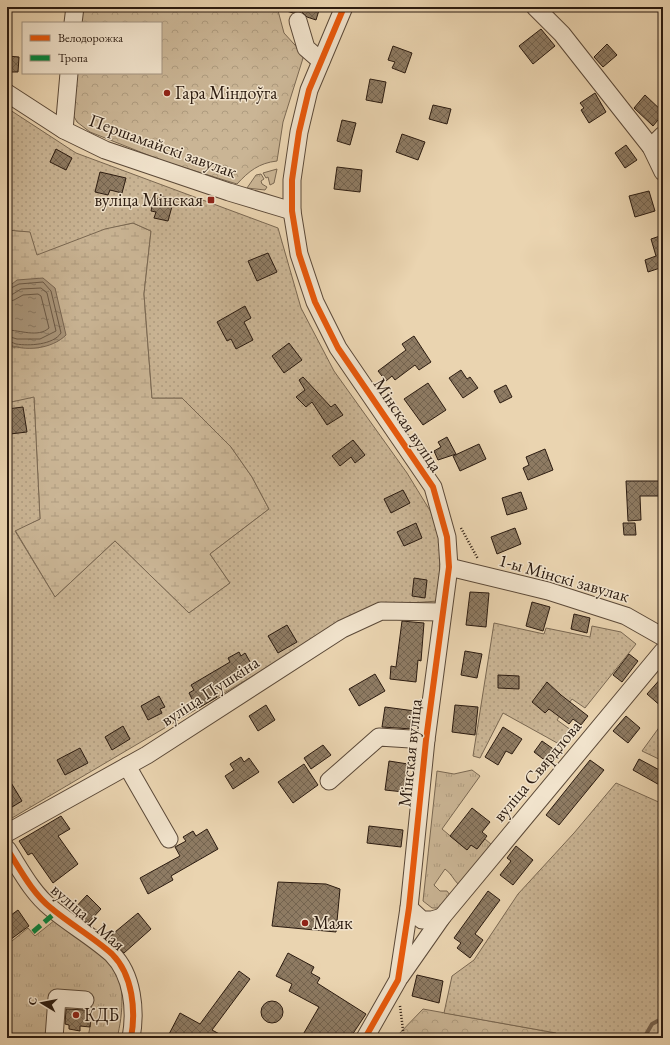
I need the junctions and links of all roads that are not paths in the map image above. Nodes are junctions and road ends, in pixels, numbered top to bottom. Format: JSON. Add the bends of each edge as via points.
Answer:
{"nodes":[{"id":1,"x":75,"y":7,"type":"edge"},
{"id":2,"x":344,"y":7,"type":"edge"},
{"id":3,"x":535,"y":7,"type":"edge"},
{"id":4,"x":298,"y":21,"type":"dead end"},
{"id":5,"x":73,"y":22,"type":"edge"},
{"id":6,"x":321,"y":61,"type":"junction"},
{"id":7,"x":69,"y":74,"type":"edge"},
{"id":8,"x":7,"y":93,"type":"edge"},
{"id":9,"x":64,"y":130,"type":"junction"},
{"id":10,"x":663,"y":135,"type":"edge"},
{"id":11,"x":651,"y":147,"type":"junction"},
{"id":12,"x":663,"y":172,"type":"edge"},
{"id":13,"x":292,"y":211,"type":"junction"},
{"id":14,"x":449,"y":567,"type":"junction"},
{"id":15,"x":442,"y":612,"type":"junction"},
{"id":16,"x":663,"y":637,"type":"edge"},
{"id":17,"x":663,"y":651,"type":"edge"},
{"id":18,"x":426,"y":740,"type":"junction"},
{"id":19,"x":127,"y":766,"type":"junction"},
{"id":20,"x":330,"y":781,"type":"dead end"},
{"id":21,"x":7,"y":833,"type":"edge"},
{"id":22,"x":169,"y":838,"type":"dead end"},
{"id":23,"x":7,"y":849,"type":"edge"},
{"id":24,"x":409,"y":908,"type":"junction"},
{"id":25,"x":442,"y":917,"type":"junction"},
{"id":26,"x":398,"y":980,"type":"junction"},
{"id":27,"x":84,"y":1000,"type":"dead end"},
{"id":28,"x":54,"y":1038,"type":"edge"},
{"id":29,"x":131,"y":1038,"type":"edge"},
{"id":30,"x":365,"y":1038,"type":"edge"}],
"edges":[{"from":1,"to":5,"type":"street"},
{"from":2,"to":6,"type":"street","name":"Мінская вуліца"},
{"from":3,"to":11,"type":"street","via":[[562,34]]},
{"from":4,"to":6,"type":"street","via":[[306,48]]},
{"from":6,"to":13,"type":"street","name":"Мінская вуліца","via":[[309,90],[299,132],[292,180]]},
{"from":7,"to":9,"type":"street"},
{"from":8,"to":9,"type":"street","name":"Першамайскі завулак"},
{"from":9,"to":13,"type":"street","name":"Першамайскі завулак","via":[[105,150]]},
{"from":10,"to":11,"type":"street"},
{"from":11,"to":12,"type":"street"},
{"from":13,"to":14,"type":"street","name":"Мінская вуліца","via":[[299,254],[315,302],[338,348],[433,487],[447,537]]},
{"from":14,"to":15,"type":"street","name":"Мінская вуліца"},
{"from":14,"to":16,"type":"street","name":"1-ы Мінскі завулак","via":[[548,591],[626,616]]},
{"from":15,"to":18,"type":"street","name":"Мінская вуліца"},
{"from":15,"to":19,"type":"street","name":"вуліца Пушкіна","via":[[381,611],[342,629]]},
{"from":17,"to":25,"type":"street","name":"вуліца Свярдлова"},
{"from":18,"to":20,"type":"street","via":[[379,737]]},
{"from":18,"to":24,"type":"street","name":"Мінская вуліца"},
{"from":19,"to":21,"type":"street","name":"вуліца Пушкіна"},
{"from":19,"to":22,"type":"street"},
{"from":23,"to":29,"type":"street","name":"вуліца 1 Мая","via":[[42,900],[112,955],[123,968],[131,988]]},
{"from":24,"to":25,"type":"street","via":[[422,920]]},
{"from":24,"to":26,"type":"street","name":"Мінская вуліца"},
{"from":25,"to":26,"type":"street","name":"вуліца Свярдлова"},
{"from":26,"to":30,"type":"street","name":"Мінская вуліца"},
{"from":27,"to":28,"type":"street","via":[[57,998]]}]}
